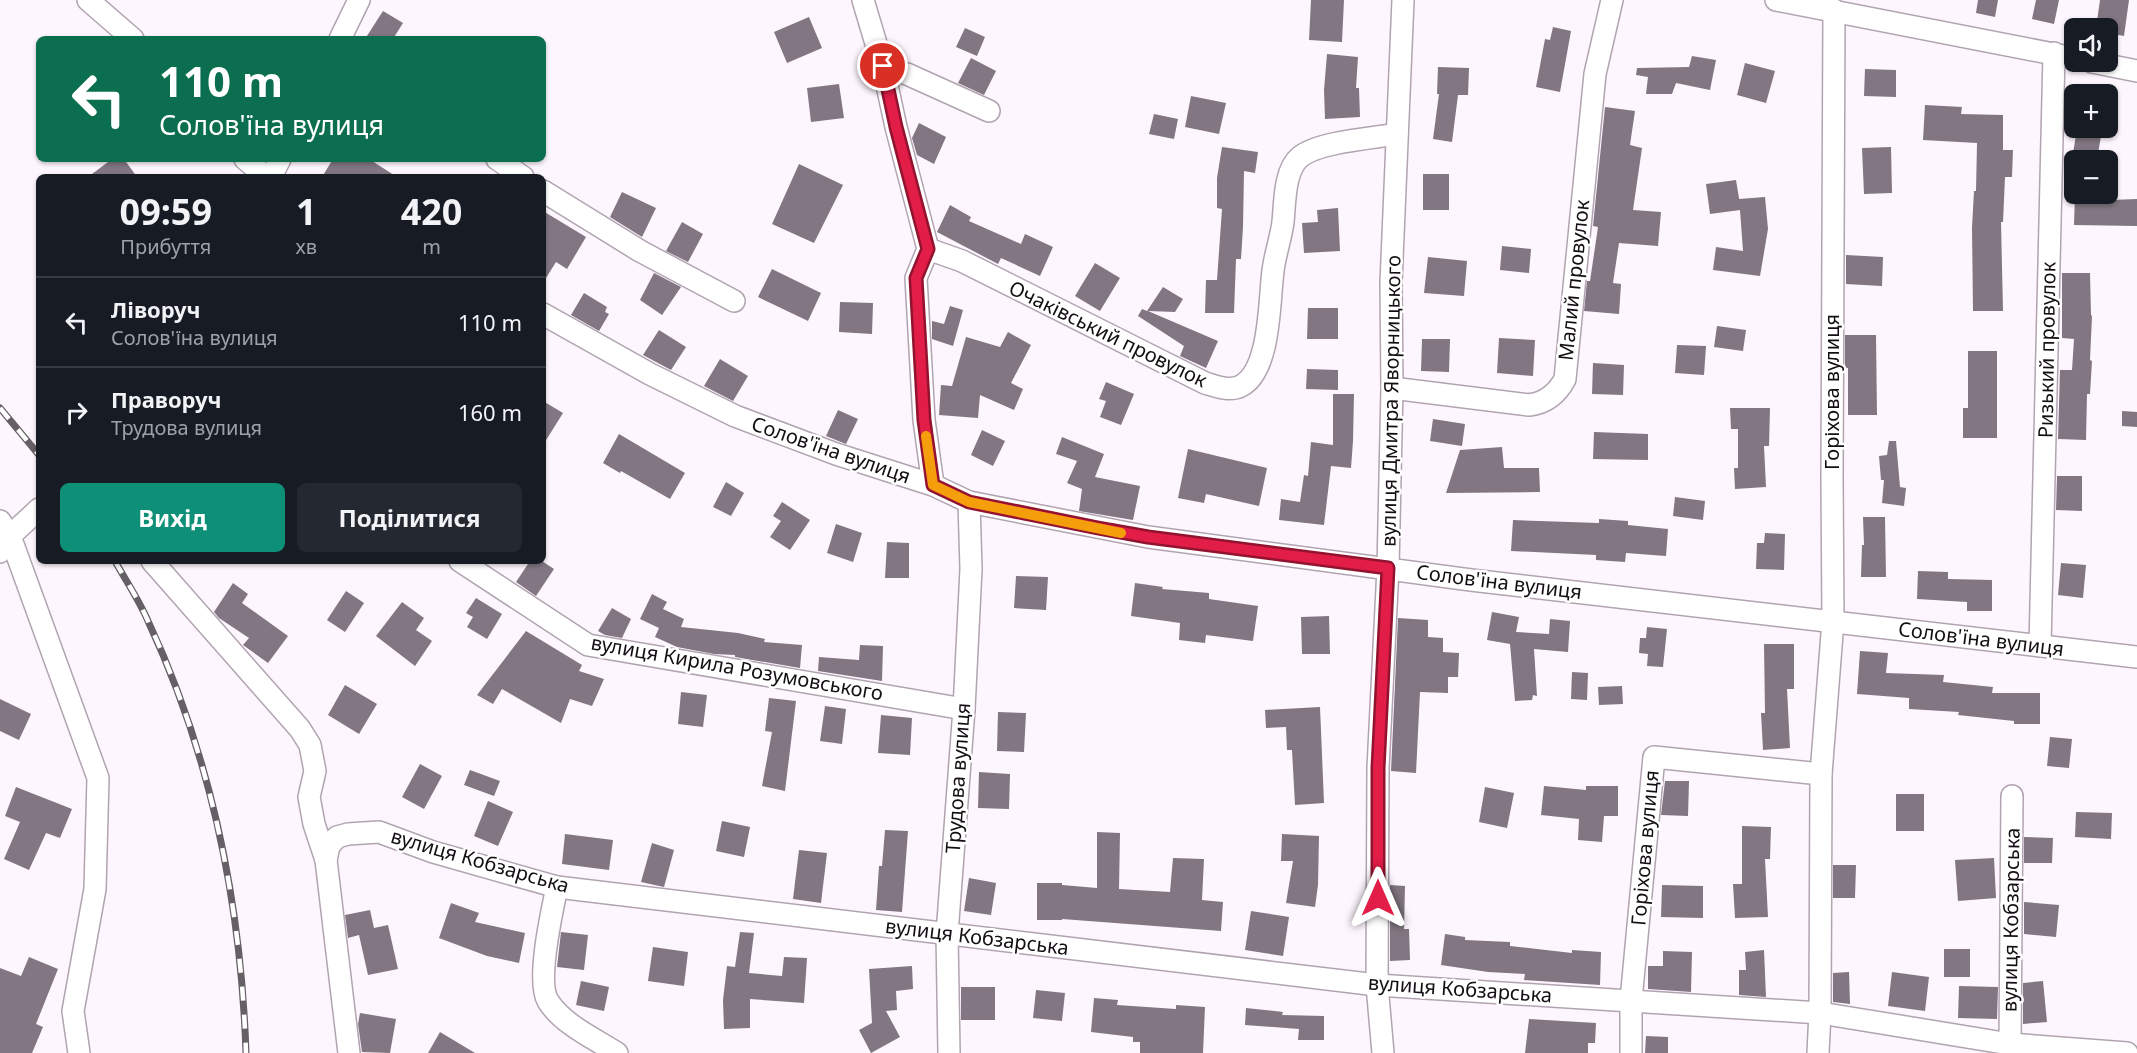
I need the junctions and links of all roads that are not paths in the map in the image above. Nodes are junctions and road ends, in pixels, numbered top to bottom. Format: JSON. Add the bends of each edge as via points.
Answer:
{"nodes":[{"id":1,"x":88,"y":0,"type":"edge"},
{"id":2,"x":359,"y":0,"type":"edge"},
{"id":3,"x":863,"y":0,"type":"edge"},
{"id":4,"x":1403,"y":0,"type":"edge"},
{"id":5,"x":1612,"y":0,"type":"edge"},
{"id":6,"x":1776,"y":0,"type":"edge"},
{"id":7,"x":1834,"y":10,"type":"junction"},
{"id":8,"x":130,"y":36,"type":"edge"},
{"id":9,"x":341,"y":36,"type":"edge"},
{"id":10,"x":2064,"y":56,"type":"edge"},
{"id":11,"x":883,"y":66,"type":"junction"},
{"id":12,"x":2118,"y":67,"type":"edge"},
{"id":13,"x":2137,"y":71,"type":"edge"},
{"id":14,"x":989,"y":111,"type":"dead end"},
{"id":15,"x":1397,"y":134,"type":"junction"},
{"id":16,"x":248,"y":162,"type":"edge"},
{"id":17,"x":501,"y":162,"type":"edge"},
{"id":18,"x":262,"y":174,"type":"edge"},
{"id":19,"x":519,"y":174,"type":"edge"},
{"id":20,"x":546,"y":193,"type":"edge"},
{"id":21,"x":928,"y":249,"type":"junction"},
{"id":22,"x":734,"y":301,"type":"dead end"},
{"id":23,"x":546,"y":316,"type":"edge"},
{"id":24,"x":1392,"y":388,"type":"junction"},
{"id":25,"x":933,"y":485,"type":"junction"},
{"id":26,"x":969,"y":502,"type":"junction"},
{"id":27,"x":36,"y":511,"type":"edge"},
{"id":28,"x":4,"y":536,"type":"edge"},
{"id":29,"x":155,"y":564,"type":"edge"},
{"id":30,"x":465,"y":564,"type":"edge"},
{"id":31,"x":1388,"y":568,"type":"junction"},
{"id":32,"x":1833,"y":621,"type":"junction"},
{"id":33,"x":2040,"y":646,"type":"junction"},
{"id":34,"x":2137,"y":657,"type":"edge"},
{"id":35,"x":964,"y":709,"type":"junction"},
{"id":36,"x":1821,"y":774,"type":"junction"},
{"id":37,"x":2012,"y":796,"type":"dead end"},
{"id":38,"x":326,"y":860,"type":"junction"},
{"id":39,"x":557,"y":887,"type":"junction"},
{"id":40,"x":947,"y":933,"type":"junction"},
{"id":41,"x":1377,"y":985,"type":"junction"},
{"id":42,"x":1631,"y":1000,"type":"junction"},
{"id":43,"x":1820,"y":1013,"type":"junction"},
{"id":44,"x":2010,"y":1044,"type":"junction"},
{"id":45,"x":79,"y":1053,"type":"edge"},
{"id":46,"x":349,"y":1053,"type":"edge"},
{"id":47,"x":617,"y":1053,"type":"edge"},
{"id":48,"x":949,"y":1053,"type":"edge"},
{"id":49,"x":1383,"y":1053,"type":"edge"},
{"id":50,"x":1630,"y":1053,"type":"edge"},
{"id":51,"x":1818,"y":1053,"type":"edge"},
{"id":52,"x":2127,"y":1053,"type":"edge"}],
"edges":[{"from":1,"to":8,"type":"street"},
{"from":2,"to":9,"type":"street"},
{"from":3,"to":11,"type":"street"},
{"from":4,"to":15,"type":"street","name":"вулиця Дмитра Яворницького"},
{"from":5,"to":24,"type":"street","name":"Малий провулок","via":[[1595,74],[1564,379],[1559,389],[1550,398],[1528,405]]},
{"from":6,"to":7,"type":"street"},
{"from":7,"to":10,"type":"street"},
{"from":7,"to":32,"type":"street","name":"Горіхова вулиця"},
{"from":10,"to":33,"type":"street","name":"Ризький провулок"},
{"from":11,"to":14,"type":"street"},
{"from":11,"to":21,"type":"street"},
{"from":12,"to":13,"type":"street"},
{"from":15,"to":21,"type":"street","name":"Очаківський провулок","via":[[1329,145],[1299,157],[1286,186],[1269,326],[1254,373],[1241,386],[1224,389],[1205,383],[962,261]]},
{"from":15,"to":24,"type":"street","name":"вулиця Дмитра Яворницького","via":[[1391,283]]},
{"from":16,"to":18,"type":"street"},
{"from":17,"to":19,"type":"street"},
{"from":20,"to":22,"type":"street","via":[[640,251]]},
{"from":21,"to":25,"type":"street","via":[[916,278],[924,420]]},
{"from":23,"to":25,"type":"street","name":"Солов'їна вулиця","via":[[735,416]]},
{"from":24,"to":31,"type":"street","name":"вулиця Дмитра Яворницького"},
{"from":25,"to":26,"type":"street","name":"Солов'їна вулиця"},
{"from":26,"to":31,"type":"street","name":"Солов'їна вулиця","via":[[1148,537]]},
{"from":26,"to":35,"type":"street","name":"Трудова вулиця"},
{"from":27,"to":28,"type":"street"},
{"from":28,"to":45,"type":"street","via":[[98,778],[95,889],[73,1011]]},
{"from":29,"to":38,"type":"street","via":[[310,745],[315,771],[309,797]]},
{"from":30,"to":35,"type":"street","name":"вулиця Кирила Розумовського","via":[[588,645]]},
{"from":31,"to":32,"type":"street","name":"Солов'їна вулиця"},
{"from":31,"to":41,"type":"street","name":"вулиця Дмитра Яворницького","via":[[1378,768]]},
{"from":32,"to":33,"type":"street","name":"Солов'їна вулиця"},
{"from":32,"to":36,"type":"street","name":"Горіхова вулиця"},
{"from":33,"to":34,"type":"street","name":"Солов'їна вулиця"},
{"from":35,"to":40,"type":"street","name":"Трудова вулиця"},
{"from":36,"to":42,"type":"street","name":"Горіхова вулиця","via":[[1653,756]]},
{"from":36,"to":43,"type":"street","name":"Горіхова вулиця"},
{"from":37,"to":44,"type":"street","name":"вулиця Кобзарська"},
{"from":38,"to":39,"type":"street","name":"вулиця Кобзарська","via":[[329,846],[337,837],[379,832],[433,852]]},
{"from":38,"to":46,"type":"street"},
{"from":39,"to":40,"type":"street","name":"вулиця Кобзарська"},
{"from":39,"to":47,"type":"street","via":[[543,978],[547,1000],[571,1025]]},
{"from":40,"to":41,"type":"street","name":"вулиця Кобзарська"},
{"from":40,"to":48,"type":"street","name":"Трудова вулиця"},
{"from":41,"to":42,"type":"street","name":"вулиця Кобзарська"},
{"from":41,"to":49,"type":"street","name":"вулиця Дмитра Яворницького"},
{"from":42,"to":43,"type":"street","name":"вулиця Кобзарська"},
{"from":42,"to":50,"type":"street"},
{"from":43,"to":44,"type":"street","name":"вулиця Кобзарська"},
{"from":43,"to":51,"type":"street","name":"Горіхова вулиця"},
{"from":44,"to":52,"type":"street","name":"вулиця Кобзарська"}]}
